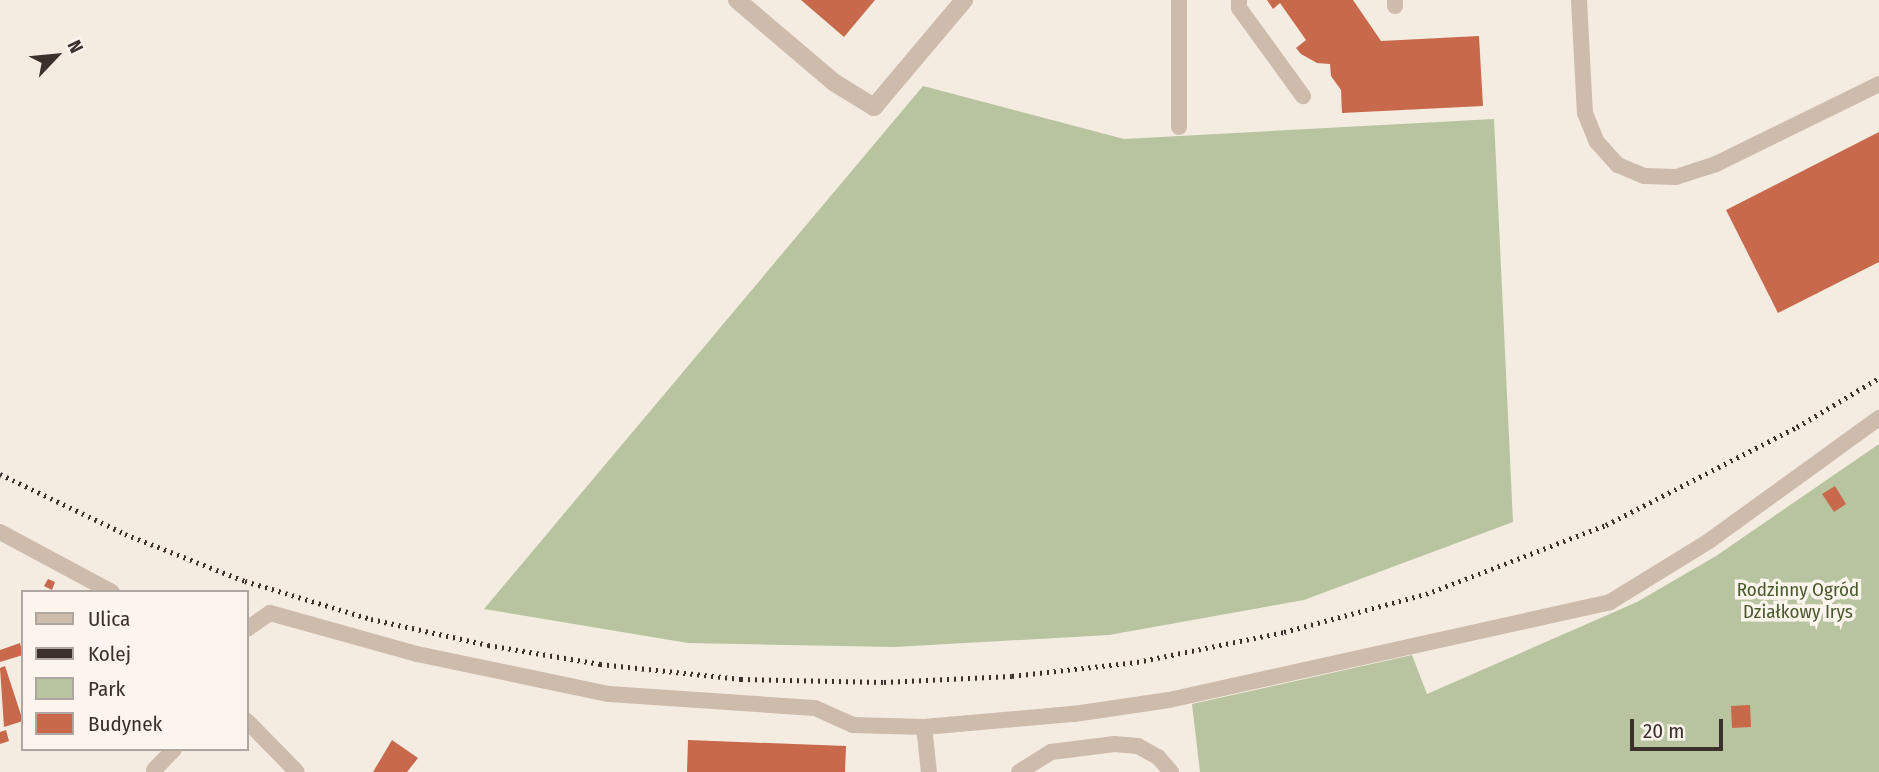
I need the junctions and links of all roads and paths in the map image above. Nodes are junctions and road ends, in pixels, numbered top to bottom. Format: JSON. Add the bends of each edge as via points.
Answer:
{"nodes":[{"id":1,"x":737,"y":0,"type":"edge"},
{"id":2,"x":964,"y":0,"type":"edge"},
{"id":3,"x":1180,"y":0,"type":"edge"},
{"id":4,"x":1239,"y":0,"type":"edge"},
{"id":5,"x":1578,"y":0,"type":"edge"},
{"id":6,"x":1879,"y":84,"type":"edge"},
{"id":7,"x":1303,"y":96,"type":"dead end"},
{"id":8,"x":1179,"y":127,"type":"dead end"},
{"id":9,"x":1879,"y":418,"type":"edge"},
{"id":10,"x":0,"y":532,"type":"edge"},
{"id":11,"x":108,"y":590,"type":"edge"},
{"id":12,"x":248,"y":628,"type":"edge"},
{"id":13,"x":248,"y":722,"type":"edge"},
{"id":14,"x":924,"y":727,"type":"junction"},
{"id":15,"x":172,"y":751,"type":"edge"},
{"id":16,"x":155,"y":769,"type":"dead end"},
{"id":17,"x":297,"y":772,"type":"edge"},
{"id":18,"x":929,"y":772,"type":"edge"},
{"id":19,"x":1019,"y":772,"type":"edge"},
{"id":20,"x":1171,"y":772,"type":"edge"}],
"edges":[{"from":1,"to":2,"type":"street","via":[[835,83],[874,107]]},
{"from":3,"to":8,"type":"lane"},
{"from":4,"to":7,"type":"lane","via":[[1239,8]]},
{"from":5,"to":6,"type":"lane","via":[[1585,113],[1597,142],[1618,165],[1644,176],[1676,177],[1716,163]]},
{"from":9,"to":14,"type":"lane","via":[[1709,541],[1611,602],[1169,700]]},
{"from":10,"to":11,"type":"lane"},
{"from":12,"to":14,"type":"lane","via":[[270,613],[417,653],[609,694],[815,708],[853,725]]},
{"from":13,"to":17,"type":"lane"},
{"from":14,"to":18,"type":"lane"},
{"from":15,"to":16,"type":"lane"},
{"from":19,"to":20,"type":"lane","via":[[1051,752],[1114,744],[1138,746]]}]}
